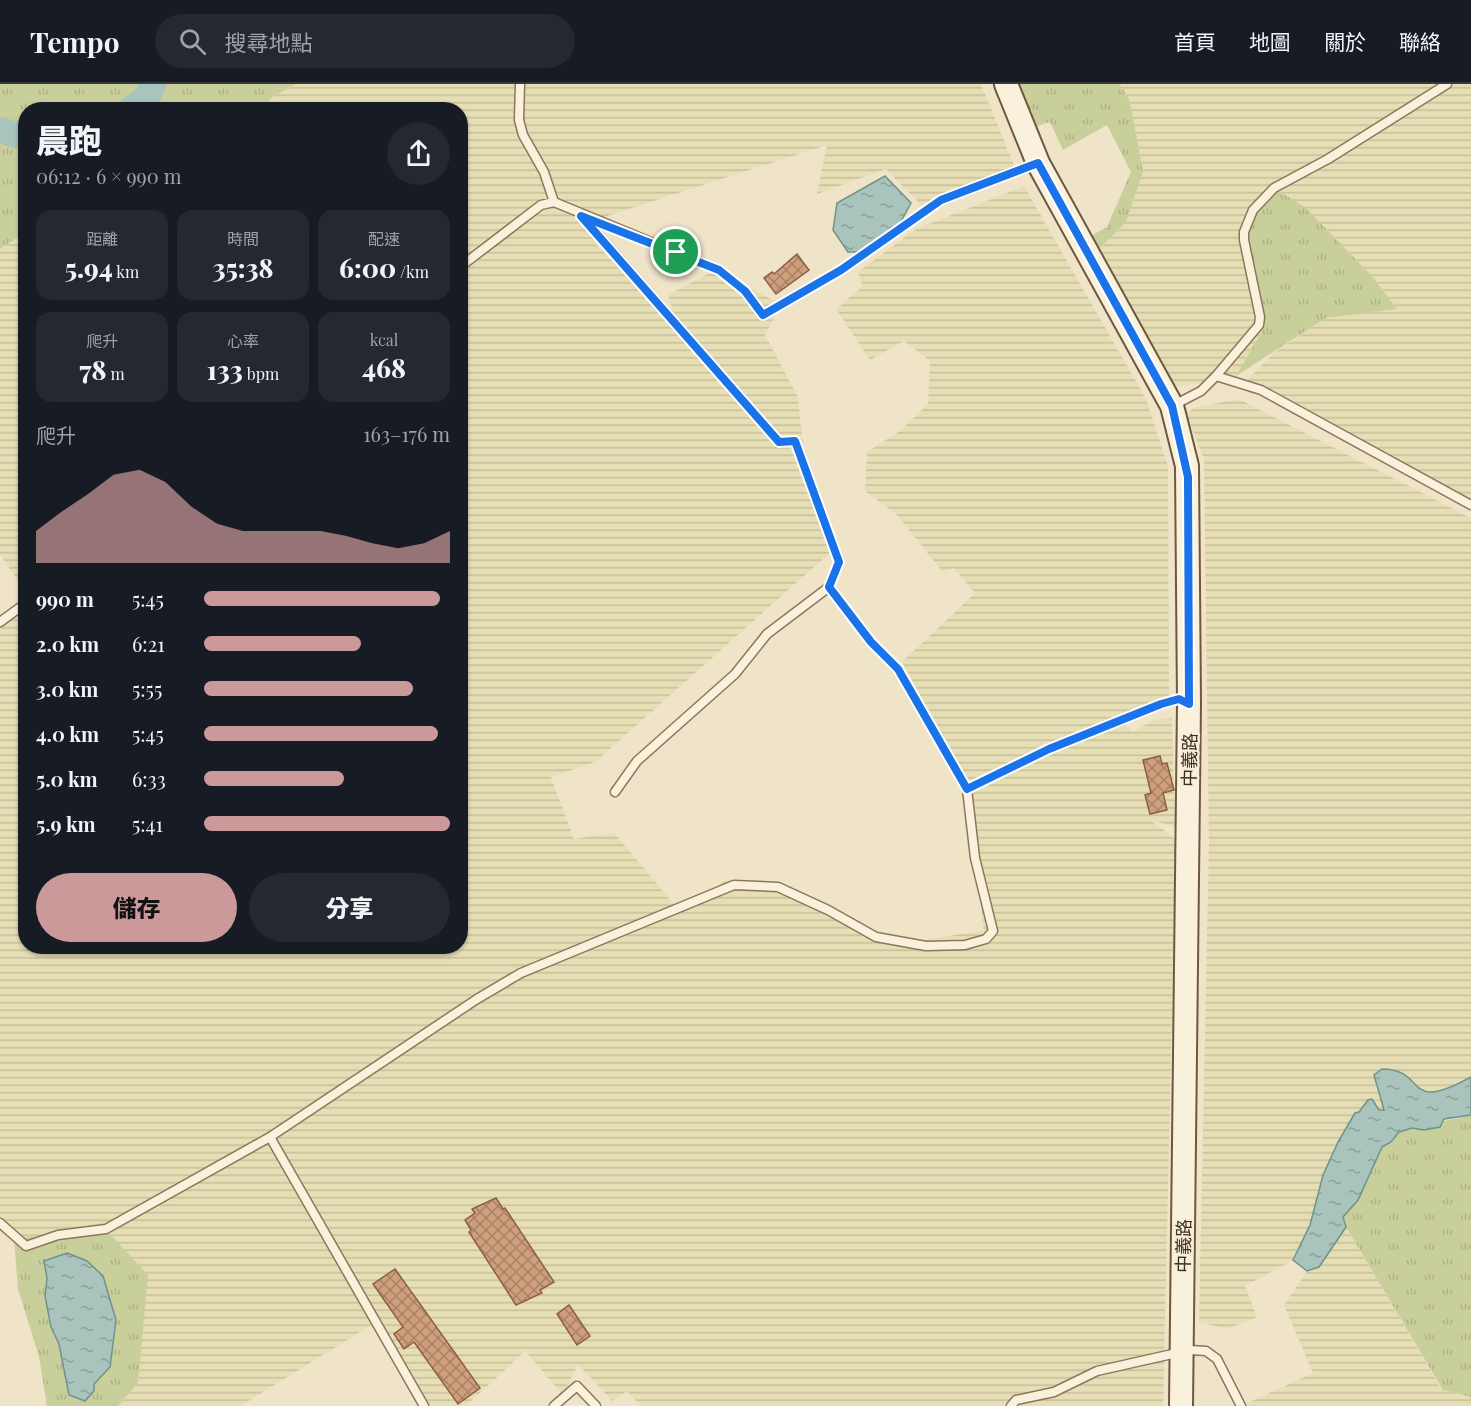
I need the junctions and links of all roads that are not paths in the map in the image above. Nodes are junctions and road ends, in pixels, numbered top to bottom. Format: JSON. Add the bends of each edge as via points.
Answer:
{"nodes":[{"id":1,"x":520,"y":84,"type":"edge"},
{"id":2,"x":1006,"y":84,"type":"edge"},
{"id":3,"x":1447,"y":84,"type":"edge"},
{"id":4,"x":1038,"y":163,"type":"junction"},
{"id":5,"x":554,"y":202,"type":"junction"},
{"id":6,"x":581,"y":216,"type":"junction"},
{"id":7,"x":468,"y":261,"type":"edge"},
{"id":8,"x":1216,"y":376,"type":"junction"},
{"id":9,"x":1172,"y":406,"type":"junction"},
{"id":10,"x":1471,"y":505,"type":"edge"},
{"id":11,"x":829,"y":587,"type":"junction"},
{"id":12,"x":18,"y":609,"type":"edge"},
{"id":13,"x":0,"y":622,"type":"edge"},
{"id":14,"x":1189,"y":704,"type":"junction"},
{"id":15,"x":967,"y":789,"type":"junction"},
{"id":16,"x":615,"y":792,"type":"dead end"},
{"id":17,"x":270,"y":1137,"type":"junction"},
{"id":18,"x":0,"y":1223,"type":"edge"},
{"id":19,"x":1182,"y":1352,"type":"junction"},
{"id":20,"x":424,"y":1406,"type":"edge"},
{"id":21,"x":554,"y":1406,"type":"edge"},
{"id":22,"x":596,"y":1406,"type":"edge"},
{"id":23,"x":1011,"y":1406,"type":"edge"},
{"id":24,"x":1181,"y":1406,"type":"edge"},
{"id":25,"x":1241,"y":1406,"type":"edge"}],
"edges":[{"from":1,"to":5,"type":"lane","via":[[519,120],[523,135],[544,172]]},
{"from":2,"to":4,"type":"street","name":"中義路"},
{"from":3,"to":8,"type":"lane","via":[[1274,188],[1253,210],[1244,240],[1259,325]]},
{"from":4,"to":6,"type":"lane","via":[[941,200],[841,270],[763,315],[745,291],[719,270]]},
{"from":4,"to":9,"type":"street","name":"中義路"},
{"from":5,"to":6,"type":"lane"},
{"from":5,"to":7,"type":"lane","via":[[541,205]]},
{"from":6,"to":11,"type":"lane","via":[[779,442],[795,441],[839,562]]},
{"from":8,"to":9,"type":"lane","via":[[1201,391]]},
{"from":8,"to":10,"type":"lane","via":[[1261,390]]},
{"from":9,"to":14,"type":"street","name":"中義路","via":[[1188,477]]},
{"from":11,"to":15,"type":"lane","via":[[871,642],[898,669]]},
{"from":11,"to":16,"type":"lane","via":[[768,634],[735,674],[637,761]]},
{"from":12,"to":13,"type":"lane"},
{"from":14,"to":15,"type":"lane","via":[[1179,699],[1161,704],[1049,749]]},
{"from":14,"to":19,"type":"street","name":"中義路"},
{"from":15,"to":17,"type":"lane","via":[[975,858],[993,931],[986,939],[965,945],[926,946],[876,937],[778,887],[734,885],[521,973]]},
{"from":17,"to":18,"type":"lane","via":[[106,1229],[58,1235],[26,1246]]},
{"from":17,"to":20,"type":"lane"},
{"from":19,"to":23,"type":"lane","via":[[1097,1371],[1054,1392],[1016,1400]]},
{"from":19,"to":24,"type":"street","name":"中義路"},
{"from":19,"to":25,"type":"lane","via":[[1206,1351],[1217,1359]]},
{"from":21,"to":22,"type":"lane","via":[[577,1386]]}]}
